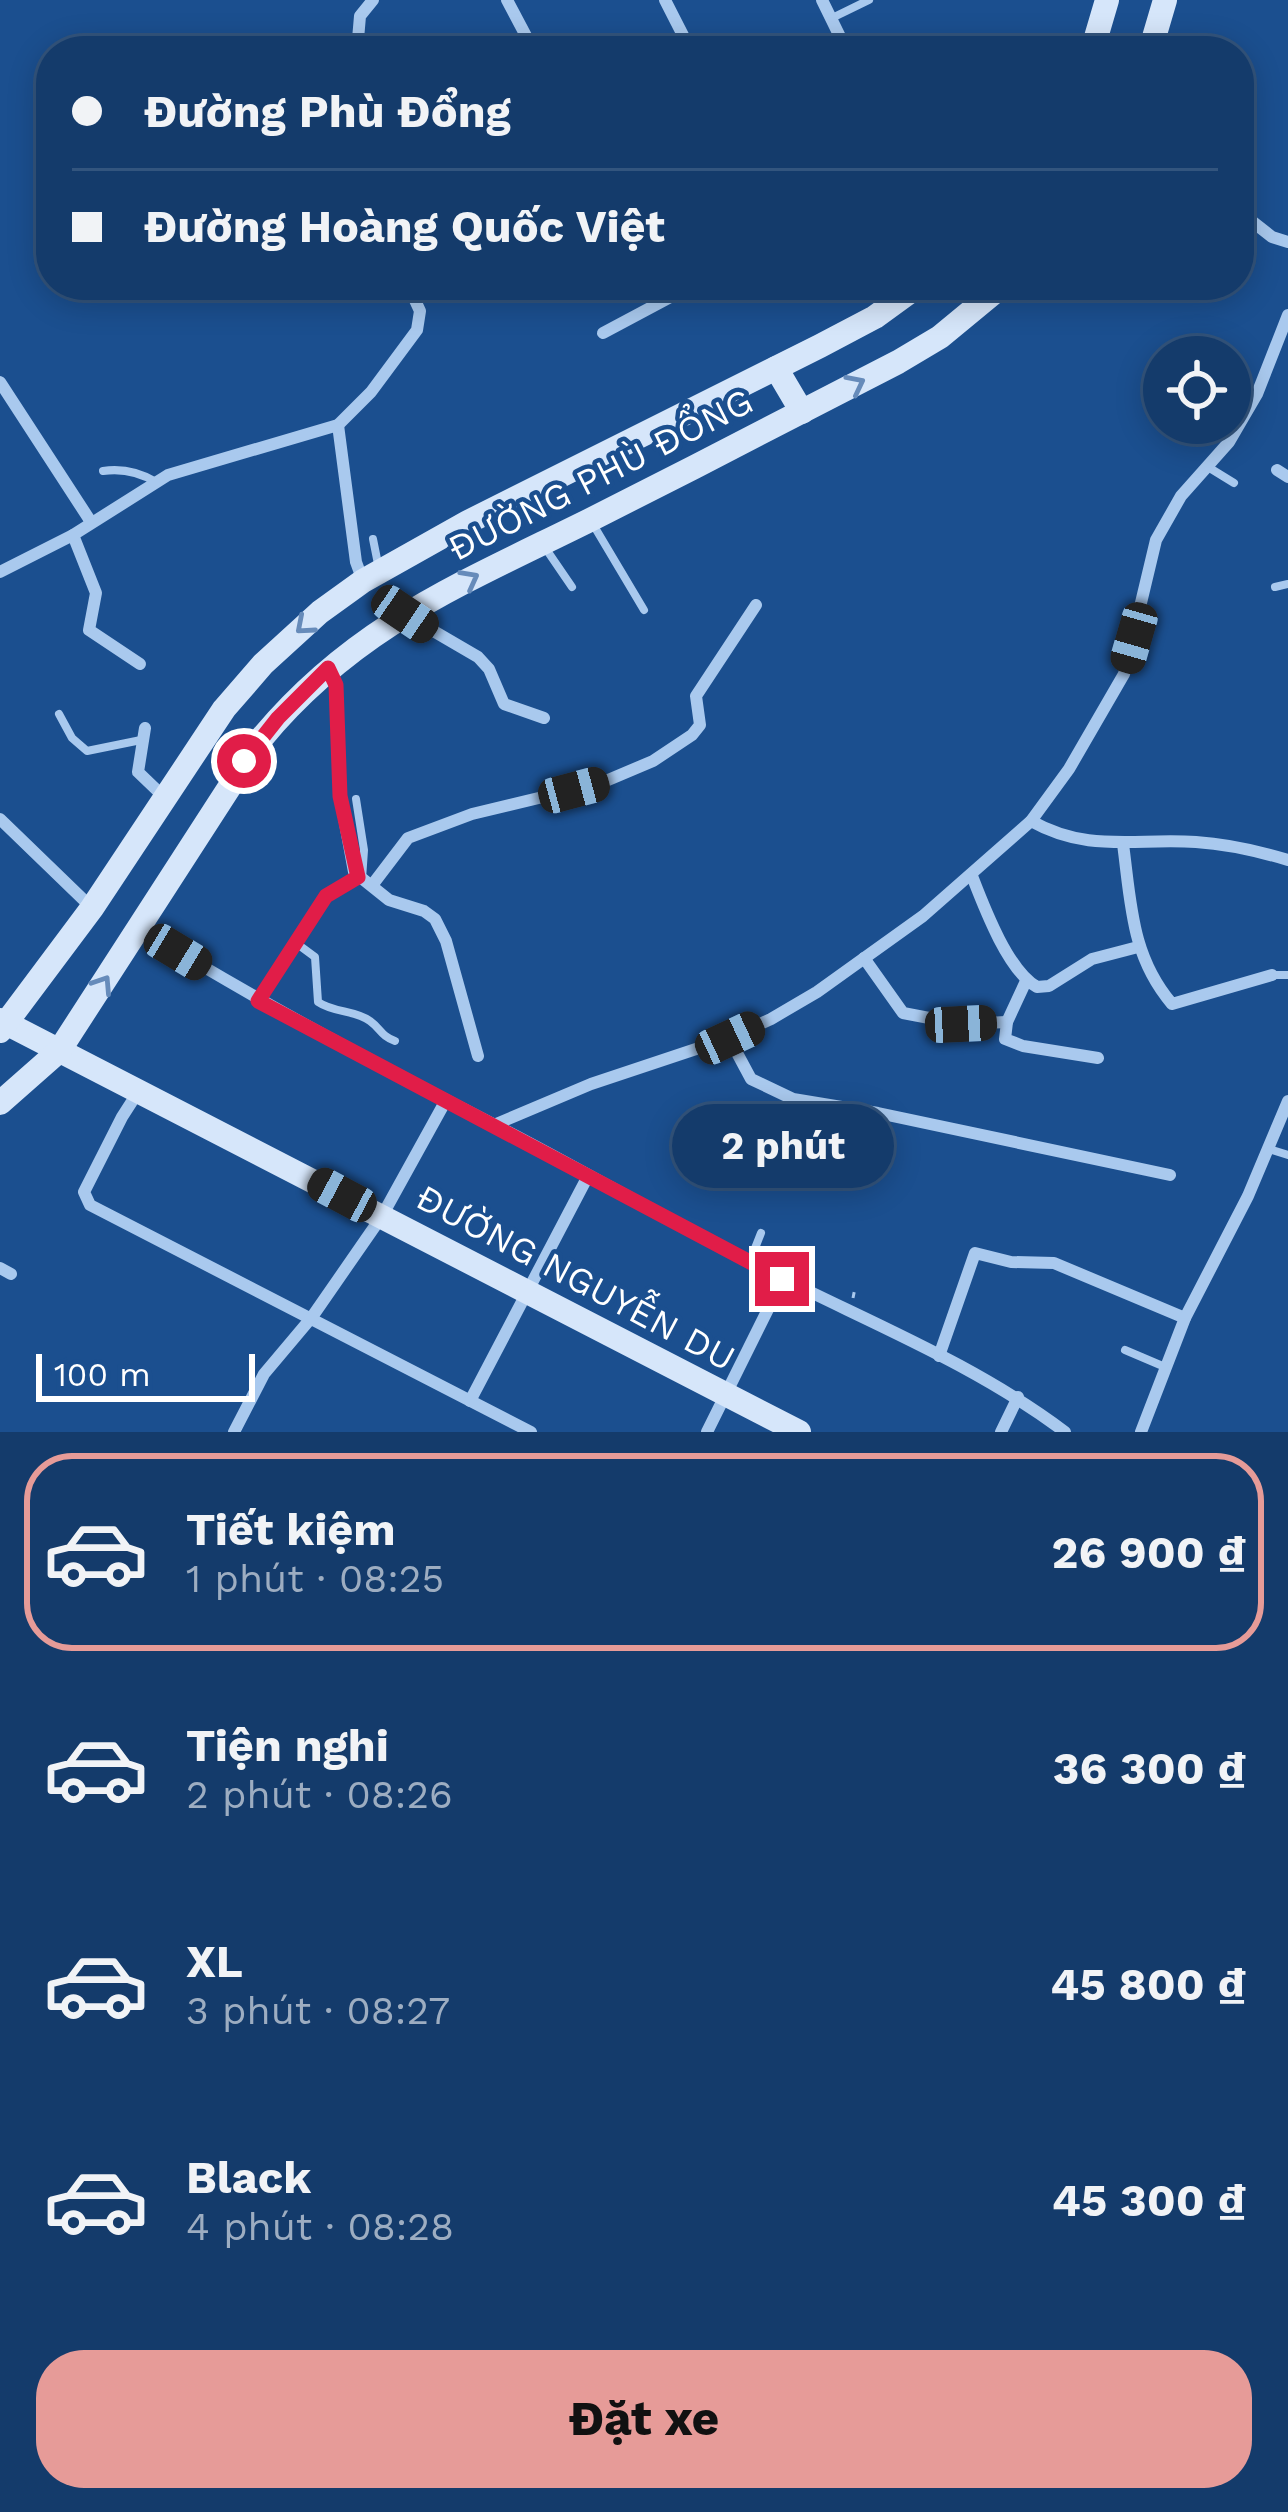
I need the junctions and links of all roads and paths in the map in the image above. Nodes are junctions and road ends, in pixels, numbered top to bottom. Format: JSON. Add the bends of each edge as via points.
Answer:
{"nodes":[{"id":1,"x":373,"y":0,"type":"edge"},
{"id":2,"x":507,"y":0,"type":"edge"},
{"id":3,"x":665,"y":0,"type":"edge"},
{"id":4,"x":822,"y":0,"type":"edge"},
{"id":5,"x":869,"y":0,"type":"edge"},
{"id":6,"x":1107,"y":0,"type":"edge"},
{"id":7,"x":1165,"y":0,"type":"edge"},
{"id":8,"x":831,"y":18,"type":"junction"},
{"id":9,"x":358,"y":36,"type":"edge"},
{"id":10,"x":526,"y":36,"type":"edge"},
{"id":11,"x":683,"y":36,"type":"edge"},
{"id":12,"x":840,"y":36,"type":"edge"},
{"id":13,"x":1097,"y":36,"type":"edge"},
{"id":14,"x":1154,"y":36,"type":"edge"},
{"id":15,"x":1254,"y":223,"type":"edge"},
{"id":16,"x":1288,"y":242,"type":"edge"},
{"id":17,"x":415,"y":300,"type":"edge"},
{"id":18,"x":664,"y":300,"type":"edge"},
{"id":19,"x":898,"y":300,"type":"edge"},
{"id":20,"x":985,"y":300,"type":"edge"},
{"id":21,"x":1288,"y":315,"type":"edge"},
{"id":22,"x":603,"y":333,"type":"dead end"},
{"id":23,"x":776,"y":368,"type":"junction"},
{"id":24,"x":0,"y":382,"type":"edge"},
{"id":25,"x":802,"y":412,"type":"junction"},
{"id":26,"x":338,"y":424,"type":"junction"},
{"id":27,"x":1208,"y":467,"type":"junction"},
{"id":28,"x":104,"y":471,"type":"dead end"},
{"id":29,"x":155,"y":482,"type":"junction"},
{"id":30,"x":1234,"y":483,"type":"dead end"},
{"id":31,"x":590,"y":520,"type":"junction"},
{"id":32,"x":91,"y":522,"type":"junction"},
{"id":33,"x":74,"y":535,"type":"junction"},
{"id":34,"x":373,"y":539,"type":"dead end"},
{"id":35,"x":542,"y":543,"type":"junction"},
{"id":36,"x":0,"y":572,"type":"edge"},
{"id":37,"x":371,"y":576,"type":"junction"},
{"id":38,"x":1288,"y":584,"type":"edge"},
{"id":39,"x":572,"y":587,"type":"dead end"},
{"id":40,"x":1275,"y":587,"type":"dead end"},
{"id":41,"x":756,"y":605,"type":"dead end"},
{"id":42,"x":644,"y":610,"type":"dead end"},
{"id":43,"x":405,"y":614,"type":"junction"},
{"id":44,"x":140,"y":664,"type":"dead end"},
{"id":45,"x":328,"y":668,"type":"junction"},
{"id":46,"x":59,"y":714,"type":"dead end"},
{"id":47,"x":544,"y":718,"type":"dead end"},
{"id":48,"x":143,"y":734,"type":"joint"},
{"id":49,"x":163,"y":796,"type":"junction"},
{"id":50,"x":356,"y":799,"type":"dead end"},
{"id":51,"x":0,"y":819,"type":"edge"},
{"id":52,"x":1031,"y":821,"type":"junction"},
{"id":53,"x":1123,"y":844,"type":"junction"},
{"id":54,"x":1288,"y":860,"type":"edge"},
{"id":55,"x":971,"y":876,"type":"junction"},
{"id":56,"x":364,"y":880,"type":"junction"},
{"id":57,"x":92,"y":908,"type":"junction"},
{"id":58,"x":139,"y":928,"type":"junction"},
{"id":59,"x":296,"y":944,"type":"junction"},
{"id":60,"x":1138,"y":947,"type":"junction"},
{"id":61,"x":864,"y":958,"type":"junction"},
{"id":62,"x":1272,"y":975,"type":"joint"},
{"id":63,"x":1288,"y":975,"type":"edge"},
{"id":64,"x":1026,"y":980,"type":"junction"},
{"id":65,"x":258,"y":1001,"type":"junction"},
{"id":66,"x":1007,"y":1022,"type":"junction"},
{"id":67,"x":2,"y":1025,"type":"edge"},
{"id":68,"x":730,"y":1038,"type":"junction"},
{"id":69,"x":395,"y":1041,"type":"dead end"},
{"id":70,"x":59,"y":1051,"type":"junction"},
{"id":71,"x":478,"y":1056,"type":"dead end"},
{"id":72,"x":1098,"y":1058,"type":"dead end"},
{"id":73,"x":140,"y":1089,"type":"junction"},
{"id":74,"x":1288,"y":1101,"type":"edge"},
{"id":75,"x":445,"y":1102,"type":"junction"},
{"id":76,"x":0,"y":1103,"type":"edge"},
{"id":77,"x":494,"y":1125,"type":"junction"},
{"id":78,"x":1269,"y":1149,"type":"junction"},
{"id":79,"x":1288,"y":1155,"type":"edge"},
{"id":80,"x":1170,"y":1175,"type":"dead end"},
{"id":81,"x":588,"y":1176,"type":"junction"},
{"id":82,"x":382,"y":1216,"type":"junction"},
{"id":83,"x":761,"y":1232,"type":"dead end"},
{"id":84,"x":749,"y":1262,"type":"junction"},
{"id":85,"x":782,"y":1279,"type":"junction"},
{"id":86,"x":529,"y":1293,"type":"junction"},
{"id":87,"x":312,"y":1318,"type":"junction"},
{"id":88,"x":1185,"y":1318,"type":"junction"},
{"id":89,"x":1125,"y":1350,"type":"dead end"},
{"id":90,"x":938,"y":1356,"type":"junction"},
{"id":91,"x":1165,"y":1367,"type":"junction"},
{"id":92,"x":727,"y":1397,"type":"junction"},
{"id":93,"x":1018,"y":1397,"type":"junction"},
{"id":94,"x":470,"y":1401,"type":"junction"},
{"id":95,"x":234,"y":1432,"type":"edge"},
{"id":96,"x":531,"y":1432,"type":"edge"},
{"id":97,"x":707,"y":1432,"type":"edge"},
{"id":98,"x":799,"y":1432,"type":"edge"},
{"id":99,"x":1001,"y":1432,"type":"edge"},
{"id":100,"x":1065,"y":1432,"type":"edge"},
{"id":101,"x":1142,"y":1432,"type":"edge"}],
"edges":[{"from":1,"to":9,"type":"street"},
{"from":2,"to":10,"type":"street"},
{"from":3,"to":11,"type":"street"},
{"from":4,"to":8,"type":"street"},
{"from":5,"to":8,"type":"lane"},
{"from":6,"to":13,"type":"main road"},
{"from":7,"to":14,"type":"main road"},
{"from":8,"to":12,"type":"street"},
{"from":15,"to":16,"type":"street"},
{"from":17,"to":26,"type":"street","via":[[417,330]]},
{"from":18,"to":22,"type":"street"},
{"from":19,"to":23,"type":"main road","name":"ĐƯỜNG PHÙ ĐỔNG"},
{"from":25,"to":20,"type":"main road","name":"ĐƯỜNG PHÙ ĐỔNG","one_way":true,"via":[[940,337]]},
{"from":21,"to":27,"type":"street","via":[[1257,394]]},
{"from":23,"to":25,"type":"main road"},
{"from":23,"to":37,"type":"main road","name":"ĐƯỜNG PHÙ ĐỔNG"},
{"from":24,"to":32,"type":"street"},
{"from":25,"to":31,"type":"main road","name":"ĐƯỜNG PHÙ ĐỔNG"},
{"from":26,"to":29,"type":"street"},
{"from":26,"to":37,"type":"street","via":[[356,562]]},
{"from":27,"to":30,"type":"lane"},
{"from":27,"to":52,"type":"street","via":[[1156,540],[1124,674]]},
{"from":28,"to":29,"type":"lane"},
{"from":29,"to":32,"type":"street"},
{"from":31,"to":35,"type":"main road","name":"ĐƯỜNG PHÙ ĐỔNG"},
{"from":31,"to":42,"type":"lane"},
{"from":32,"to":33,"type":"street"},
{"from":33,"to":36,"type":"street"},
{"from":33,"to":44,"type":"street","via":[[96,593],[89,630]]},
{"from":34,"to":37,"type":"lane"},
{"from":35,"to":39,"type":"lane"},
{"from":43,"to":35,"type":"main road","name":"ĐƯỜNG PHÙ ĐỔNG","one_way":true},
{"from":37,"to":49,"type":"main road","name":"ĐƯỜNG PHÙ ĐỔNG","one_way":true,"via":[[253,675]]},
{"from":38,"to":40,"type":"lane"},
{"from":41,"to":56,"type":"street","via":[[696,696],[700,724],[692,735],[601,783],[408,838]]},
{"from":43,"to":45,"type":"main road","name":"ĐƯỜNG PHÙ ĐỔNG"},
{"from":43,"to":47,"type":"street","via":[[478,657],[503,704]]},
{"from":45,"to":56,"type":"street","via":[[336,685],[340,796]]},
{"from":45,"to":58,"type":"main road","name":"ĐƯỜNG PHÙ ĐỔNG","via":[[260,740]]},
{"from":46,"to":48,"type":"lane","via":[[87,751]]},
{"from":48,"to":49,"type":"street","via":[[138,772]]},
{"from":49,"to":57,"type":"main road","name":"ĐƯỜNG PHÙ ĐỔNG"},
{"from":50,"to":56,"type":"lane"},
{"from":51,"to":57,"type":"street"},
{"from":52,"to":53,"type":"street","via":[[1090,844]]},
{"from":52,"to":55,"type":"street"},
{"from":53,"to":54,"type":"street","via":[[1199,842]]},
{"from":53,"to":60,"type":"street"},
{"from":55,"to":61,"type":"street"},
{"from":55,"to":64,"type":"street"},
{"from":56,"to":59,"type":"street","via":[[326,896]]},
{"from":56,"to":71,"type":"street","via":[[389,901],[435,919]]},
{"from":57,"to":67,"type":"main road","name":"ĐƯỜNG PHÙ ĐỔNG"},
{"from":58,"to":65,"type":"street"},
{"from":70,"to":58,"type":"main road","name":"ĐƯỜNG PHÙ ĐỔNG","one_way":true},
{"from":59,"to":65,"type":"street"},
{"from":59,"to":69,"type":"lane","via":[[315,957],[318,1002],[370,1021]]},
{"from":60,"to":62,"type":"street","via":[[1172,1004]]},
{"from":60,"to":64,"type":"street","via":[[1092,959],[1049,986]]},
{"from":61,"to":66,"type":"street","via":[[903,1013]]},
{"from":61,"to":68,"type":"street"},
{"from":62,"to":63,"type":"lane"},
{"from":64,"to":66,"type":"street"},
{"from":65,"to":75,"type":"street"},
{"from":66,"to":72,"type":"street","via":[[1008,1042]]},
{"from":67,"to":70,"type":"main road","name":"ĐƯỜNG NGUYỄN DU"},
{"from":68,"to":77,"type":"street"},
{"from":68,"to":80,"type":"street","via":[[752,1079],[793,1099]]},
{"from":70,"to":73,"type":"main road","name":"ĐƯỜNG NGUYỄN DU"},
{"from":70,"to":76,"type":"main road","name":"ĐƯỜNG PHÙ ĐỔNG"},
{"from":73,"to":82,"type":"main road","name":"ĐƯỜNG NGUYỄN DU"},
{"from":73,"to":87,"type":"street","via":[[84,1192],[90,1204]]},
{"from":74,"to":78,"type":"street"},
{"from":75,"to":77,"type":"street"},
{"from":75,"to":82,"type":"street"},
{"from":77,"to":81,"type":"street"},
{"from":78,"to":79,"type":"lane"},
{"from":78,"to":88,"type":"street"},
{"from":81,"to":84,"type":"street"},
{"from":81,"to":86,"type":"street"},
{"from":82,"to":86,"type":"main road","name":"ĐƯỜNG NGUYỄN DU"},
{"from":82,"to":87,"type":"street"},
{"from":83,"to":84,"type":"lane"},
{"from":84,"to":85,"type":"street"},
{"from":85,"to":90,"type":"street"},
{"from":85,"to":92,"type":"street"},
{"from":86,"to":92,"type":"main road","name":"ĐƯỜNG NGUYỄN DU"},
{"from":86,"to":94,"type":"street"},
{"from":87,"to":94,"type":"street"},
{"from":87,"to":95,"type":"street","via":[[264,1374]]},
{"from":88,"to":90,"type":"street","via":[[1054,1263],[975,1252]]},
{"from":88,"to":91,"type":"street"},
{"from":89,"to":91,"type":"lane"},
{"from":90,"to":93,"type":"street"},
{"from":91,"to":101,"type":"street"},
{"from":92,"to":97,"type":"street"},
{"from":92,"to":98,"type":"main road","name":"ĐƯỜNG NGUYỄN DU"},
{"from":93,"to":99,"type":"street"},
{"from":93,"to":100,"type":"street"},
{"from":94,"to":96,"type":"street"}]}
